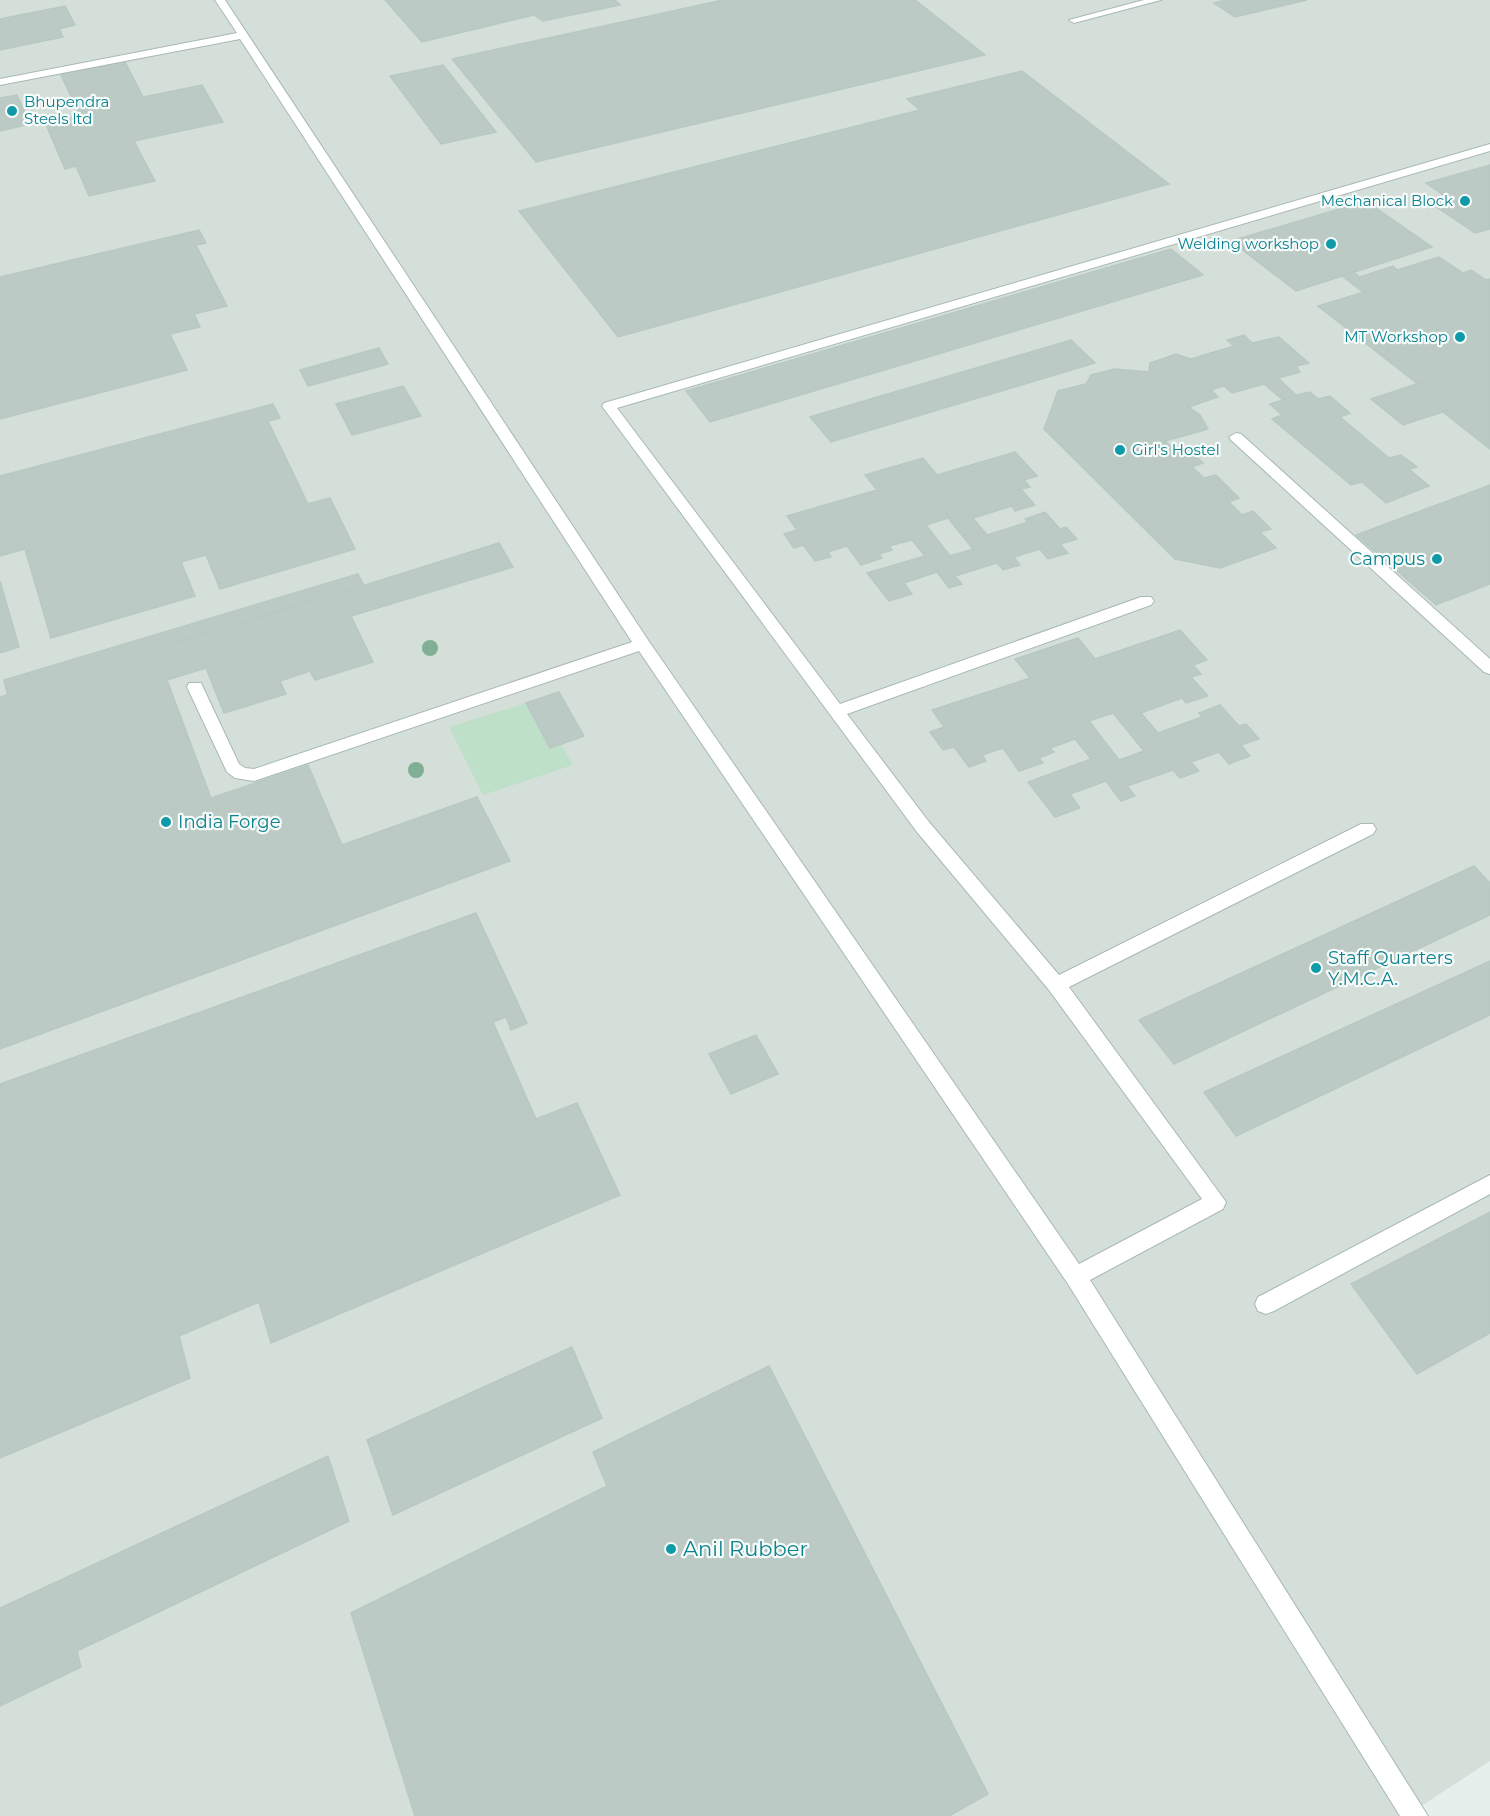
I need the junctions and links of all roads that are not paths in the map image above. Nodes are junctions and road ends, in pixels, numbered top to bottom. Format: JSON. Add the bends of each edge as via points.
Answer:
{"nodes":[{"id":1,"x":220,"y":0,"type":"edge"},
{"id":2,"x":1156,"y":0,"type":"edge"},
{"id":3,"x":1074,"y":20,"type":"dead end"},
{"id":4,"x":243,"y":35,"type":"junction"},
{"id":5,"x":0,"y":82,"type":"edge"},
{"id":6,"x":1490,"y":147,"type":"edge"},
{"id":7,"x":1236,"y":437,"type":"dead end"},
{"id":8,"x":1146,"y":600,"type":"dead end"},
{"id":9,"x":642,"y":644,"type":"junction"},
{"id":10,"x":1490,"y":668,"type":"edge"},
{"id":11,"x":195,"y":687,"type":"dead end"},
{"id":12,"x":838,"y":711,"type":"junction"},
{"id":13,"x":1367,"y":829,"type":"dead end"},
{"id":14,"x":1056,"y":985,"type":"junction"},
{"id":15,"x":1490,"y":1184,"type":"edge"},
{"id":16,"x":1077,"y":1277,"type":"junction"},
{"id":17,"x":1266,"y":1304,"type":"dead end"},
{"id":18,"x":1415,"y":1816,"type":"edge"}],
"edges":[{"from":1,"to":4,"type":"lane"},
{"from":2,"to":3,"type":"lane"},
{"from":4,"to":5,"type":"lane"},
{"from":4,"to":9,"type":"lane"},
{"from":6,"to":12,"type":"lane","via":[[609,406]]},
{"from":7,"to":10,"type":"lane"},
{"from":8,"to":12,"type":"lane"},
{"from":9,"to":11,"type":"lane","via":[[254,775],[241,774],[233,768]]},
{"from":9,"to":16,"type":"lane"},
{"from":12,"to":14,"type":"lane","via":[[924,827]]},
{"from":13,"to":14,"type":"lane"},
{"from":14,"to":16,"type":"lane","via":[[1216,1202]]},
{"from":15,"to":17,"type":"lane"},
{"from":16,"to":18,"type":"lane"}]}
